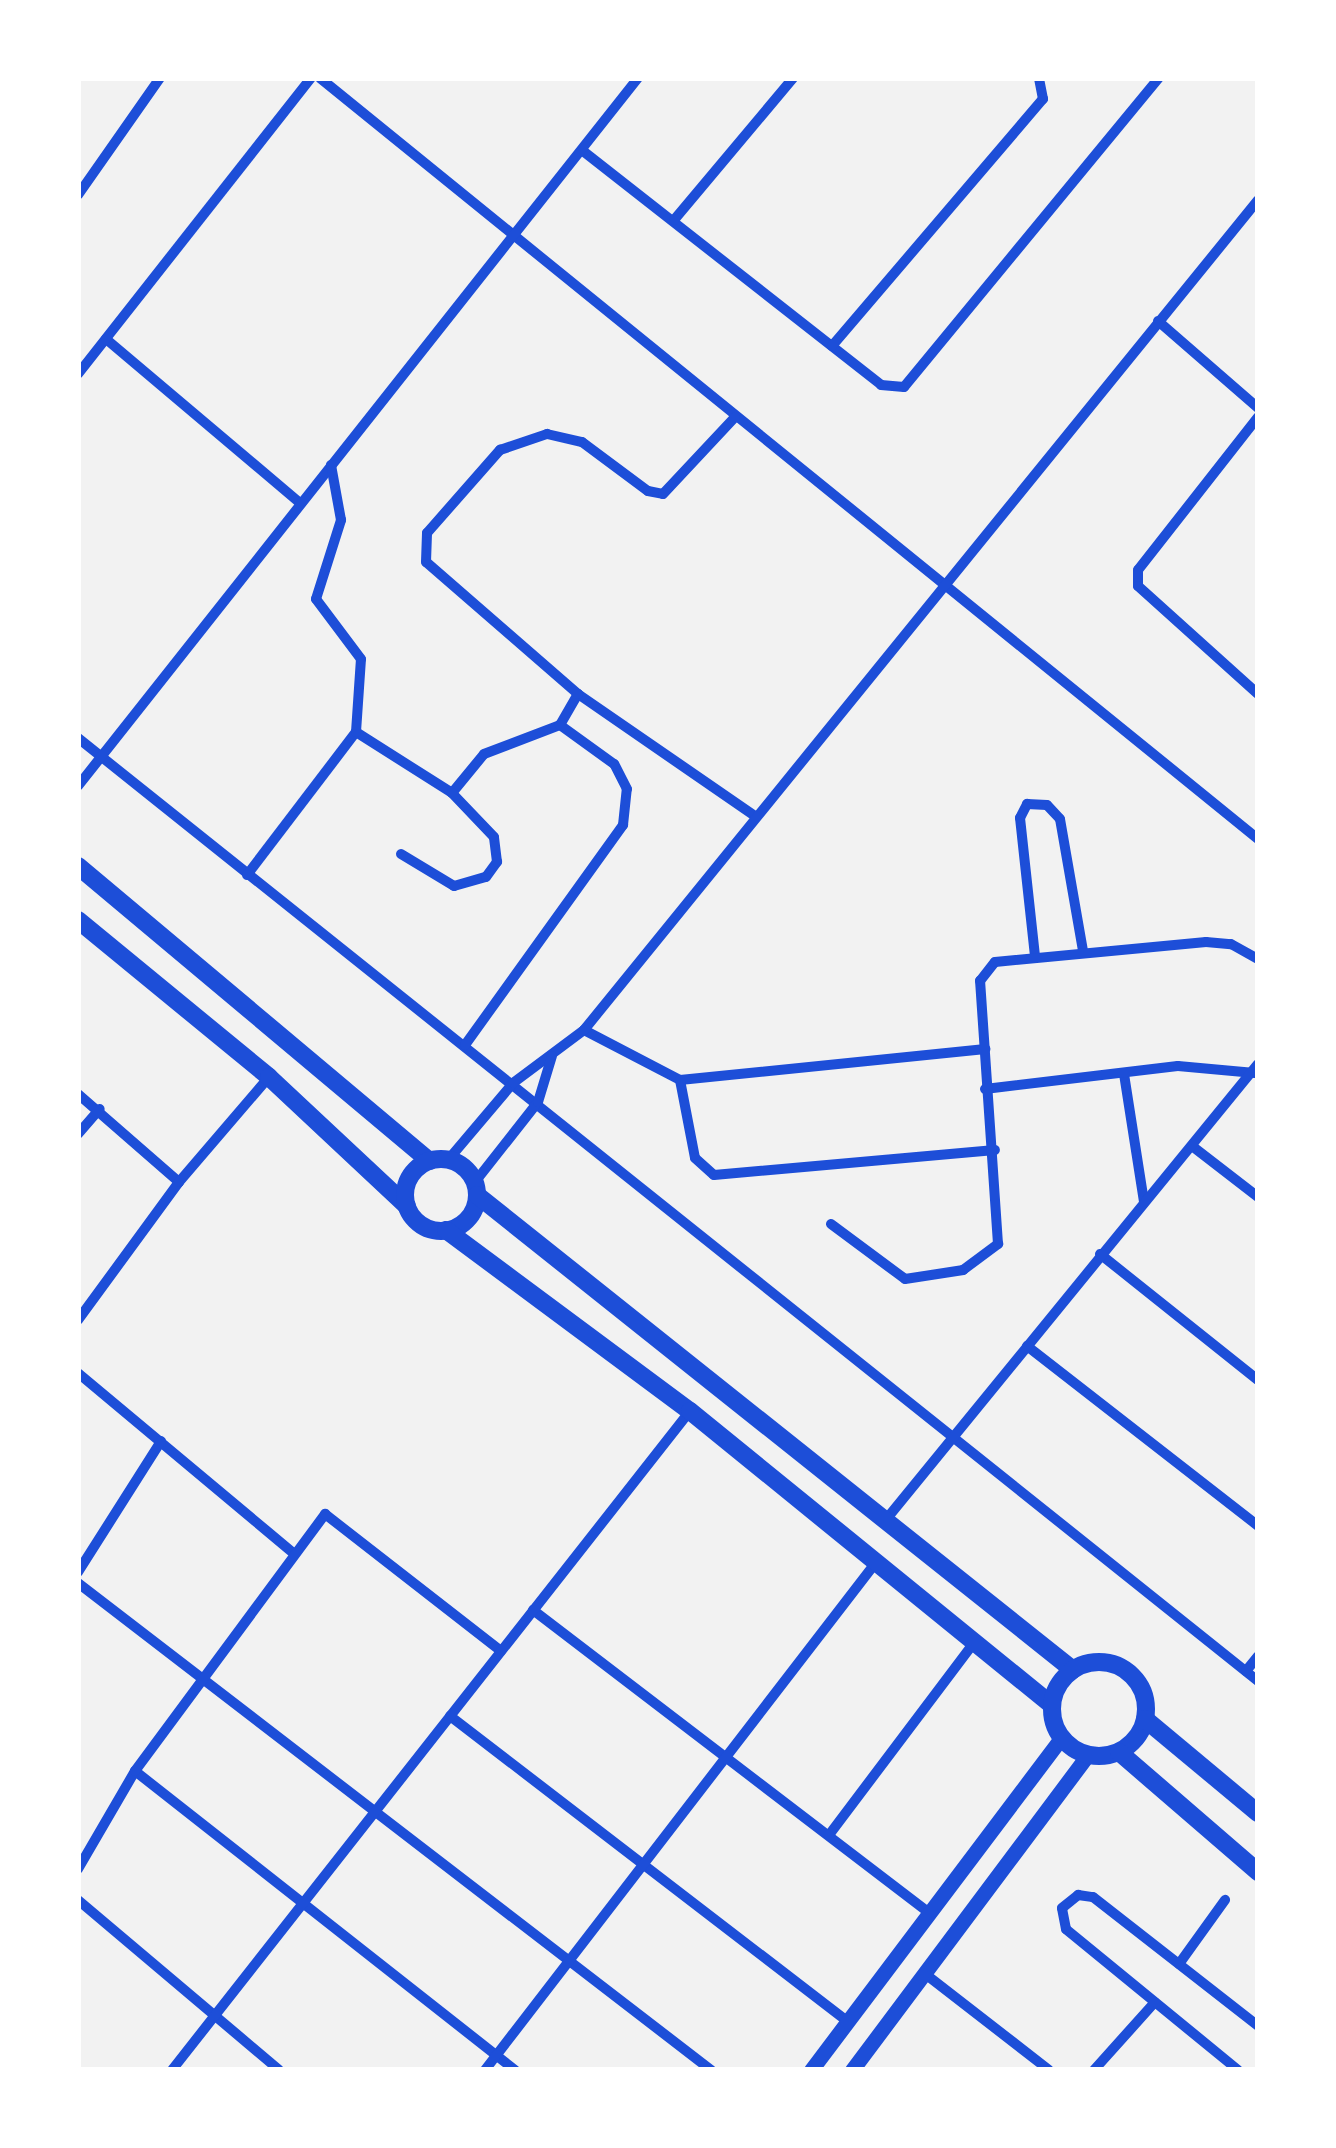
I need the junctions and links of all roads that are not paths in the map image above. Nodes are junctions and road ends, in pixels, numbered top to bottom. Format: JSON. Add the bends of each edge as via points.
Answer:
{"nodes":[{"id":1,"x":160,"y":78,"type":"edge"},
{"id":2,"x":311,"y":78,"type":"edge"},
{"id":3,"x":320,"y":78,"type":"edge"},
{"id":4,"x":638,"y":78,"type":"edge"},
{"id":5,"x":793,"y":78,"type":"edge"},
{"id":6,"x":1040,"y":78,"type":"edge"},
{"id":7,"x":1159,"y":78,"type":"edge"},
{"id":8,"x":583,"y":151,"type":"junction"},
{"id":9,"x":78,"y":195,"type":"edge"},
{"id":10,"x":1258,"y":200,"type":"edge"},
{"id":11,"x":674,"y":220,"type":"junction"},
{"id":12,"x":509,"y":238,"type":"junction"},
{"id":13,"x":1158,"y":321,"type":"junction"},
{"id":14,"x":106,"y":339,"type":"junction"},
{"id":15,"x":832,"y":346,"type":"junction"},
{"id":16,"x":78,"y":374,"type":"edge"},
{"id":17,"x":1258,"y":412,"type":"edge"},
{"id":18,"x":735,"y":417,"type":"junction"},
{"id":19,"x":332,"y":465,"type":"junction"},
{"id":20,"x":300,"y":503,"type":"junction"},
{"id":21,"x":943,"y":587,"type":"junction"},
{"id":22,"x":578,"y":694,"type":"junction"},
{"id":23,"x":1258,"y":694,"type":"edge"},
{"id":24,"x":560,"y":725,"type":"junction"},
{"id":25,"x":356,"y":732,"type":"junction"},
{"id":26,"x":78,"y":738,"type":"edge"},
{"id":27,"x":100,"y":755,"type":"junction"},
{"id":28,"x":78,"y":786,"type":"edge"},
{"id":29,"x":452,"y":793,"type":"junction"},
{"id":30,"x":756,"y":817,"type":"junction"},
{"id":31,"x":1258,"y":839,"type":"edge"},
{"id":32,"x":401,"y":854,"type":"dead end"},
{"id":33,"x":78,"y":866,"type":"edge"},
{"id":34,"x":247,"y":875,"type":"junction"},
{"id":35,"x":81,"y":929,"type":"edge"},
{"id":36,"x":1083,"y":951,"type":"junction"},
{"id":37,"x":1035,"y":956,"type":"junction"},
{"id":38,"x":1258,"y":959,"type":"edge"},
{"id":39,"x":584,"y":1030,"type":"junction"},
{"id":40,"x":465,"y":1045,"type":"junction"},
{"id":41,"x":985,"y":1049,"type":"junction"},
{"id":42,"x":552,"y":1056,"type":"junction"},
{"id":43,"x":1256,"y":1070,"type":"edge"},
{"id":44,"x":1124,"y":1073,"type":"junction"},
{"id":45,"x":269,"y":1077,"type":"junction"},
{"id":46,"x":680,"y":1080,"type":"junction"},
{"id":47,"x":513,"y":1083,"type":"junction"},
{"id":48,"x":986,"y":1089,"type":"junction"},
{"id":49,"x":78,"y":1094,"type":"edge"},
{"id":50,"x":538,"y":1102,"type":"junction"},
{"id":51,"x":100,"y":1109,"type":"junction"},
{"id":52,"x":78,"y":1134,"type":"edge"},
{"id":53,"x":1192,"y":1146,"type":"junction"},
{"id":54,"x":995,"y":1150,"type":"junction"},
{"id":55,"x":438,"y":1160,"type":"junction"},
{"id":56,"x":178,"y":1182,"type":"junction"},
{"id":57,"x":476,"y":1188,"type":"junction"},
{"id":58,"x":1258,"y":1197,"type":"edge"},
{"id":59,"x":1144,"y":1202,"type":"junction"},
{"id":60,"x":407,"y":1206,"type":"junction"},
{"id":61,"x":831,"y":1224,"type":"dead end"},
{"id":62,"x":446,"y":1230,"type":"junction"},
{"id":63,"x":1100,"y":1254,"type":"junction"},
{"id":64,"x":78,"y":1320,"type":"edge"},
{"id":65,"x":1027,"y":1346,"type":"junction"},
{"id":66,"x":78,"y":1373,"type":"edge"},
{"id":67,"x":1258,"y":1380,"type":"edge"},
{"id":68,"x":690,"y":1411,"type":"junction"},
{"id":69,"x":957,"y":1435,"type":"junction"},
{"id":70,"x":160,"y":1441,"type":"junction"},
{"id":71,"x":884,"y":1522,"type":"junction"},
{"id":72,"x":1258,"y":1526,"type":"edge"},
{"id":73,"x":291,"y":1551,"type":"junction"},
{"id":74,"x":877,"y":1561,"type":"junction"},
{"id":75,"x":78,"y":1572,"type":"edge"},
{"id":76,"x":78,"y":1583,"type":"edge"},
{"id":77,"x":533,"y":1610,"type":"junction"},
{"id":78,"x":975,"y":1640,"type":"junction"},
{"id":79,"x":501,"y":1651,"type":"junction"},
{"id":80,"x":1258,"y":1656,"type":"edge"},
{"id":81,"x":1073,"y":1670,"type":"junction"},
{"id":82,"x":1246,"y":1671,"type":"junction"},
{"id":83,"x":201,"y":1679,"type":"junction"},
{"id":84,"x":1258,"y":1681,"type":"edge"},
{"id":85,"x":1051,"y":1704,"type":"junction"},
{"id":86,"x":450,"y":1716,"type":"junction"},
{"id":87,"x":1145,"y":1719,"type":"junction"},
{"id":88,"x":1061,"y":1738,"type":"junction"},
{"id":89,"x":1119,"y":1752,"type":"junction"},
{"id":90,"x":1088,"y":1755,"type":"junction"},
{"id":91,"x":726,"y":1757,"type":"junction"},
{"id":92,"x":135,"y":1772,"type":"junction"},
{"id":93,"x":1258,"y":1813,"type":"edge"},
{"id":94,"x":373,"y":1814,"type":"junction"},
{"id":95,"x":830,"y":1835,"type":"junction"},
{"id":96,"x":641,"y":1867,"type":"junction"},
{"id":97,"x":78,"y":1869,"type":"edge"},
{"id":98,"x":1258,"y":1872,"type":"edge"},
{"id":99,"x":78,"y":1900,"type":"edge"},
{"id":100,"x":1225,"y":1900,"type":"dead end"},
{"id":101,"x":303,"y":1903,"type":"junction"},
{"id":102,"x":926,"y":1910,"type":"junction"},
{"id":103,"x":1179,"y":1964,"type":"junction"},
{"id":104,"x":566,"y":1965,"type":"junction"},
{"id":105,"x":924,"y":1973,"type":"junction"},
{"id":106,"x":1155,"y":2002,"type":"junction"},
{"id":107,"x":217,"y":2015,"type":"junction"},
{"id":108,"x":847,"y":2021,"type":"junction"},
{"id":109,"x":1258,"y":2026,"type":"edge"},
{"id":110,"x":496,"y":2056,"type":"junction"},
{"id":111,"x":172,"y":2070,"type":"edge"},
{"id":112,"x":279,"y":2070,"type":"edge"},
{"id":113,"x":485,"y":2070,"type":"edge"},
{"id":114,"x":515,"y":2070,"type":"edge"},
{"id":115,"x":711,"y":2070,"type":"edge"},
{"id":116,"x":811,"y":2070,"type":"edge"},
{"id":117,"x":852,"y":2070,"type":"edge"},
{"id":118,"x":1049,"y":2070,"type":"edge"},
{"id":119,"x":1094,"y":2070,"type":"edge"},
{"id":120,"x":1238,"y":2070,"type":"edge"}],
"edges":[{"from":1,"to":9,"type":"street"},
{"from":2,"to":14,"type":"street"},
{"from":3,"to":12,"type":"street"},
{"from":4,"to":8,"type":"street"},
{"from":5,"to":11,"type":"street"},
{"from":6,"to":15,"type":"street","via":[[1043,99]]},
{"from":7,"to":15,"type":"street","via":[[914,385],[881,385]]},
{"from":8,"to":11,"type":"street"},
{"from":8,"to":12,"type":"street"},
{"from":10,"to":13,"type":"street"},
{"from":11,"to":15,"type":"street"},
{"from":12,"to":18,"type":"street"},
{"from":12,"to":19,"type":"street"},
{"from":13,"to":17,"type":"street"},
{"from":13,"to":21,"type":"street"},
{"from":14,"to":16,"type":"street"},
{"from":14,"to":20,"type":"street"},
{"from":17,"to":23,"type":"street","via":[[1138,570],[1138,586]]},
{"from":18,"to":21,"type":"street"},
{"from":18,"to":22,"type":"street","via":[[663,494],[582,442],[547,434],[516,439],[427,533],[426,562]]},
{"from":19,"to":20,"type":"street"},
{"from":19,"to":25,"type":"street","via":[[341,520],[316,599],[361,658]]},
{"from":20,"to":27,"type":"street"},
{"from":21,"to":30,"type":"street"},
{"from":21,"to":31,"type":"street"},
{"from":22,"to":24,"type":"street"},
{"from":22,"to":30,"type":"street"},
{"from":24,"to":29,"type":"street","via":[[484,754]]},
{"from":24,"to":40,"type":"street","via":[[614,764],[627,789],[623,825]]},
{"from":25,"to":29,"type":"street"},
{"from":25,"to":34,"type":"street"},
{"from":26,"to":27,"type":"street"},
{"from":27,"to":28,"type":"street"},
{"from":27,"to":34,"type":"street"},
{"from":29,"to":32,"type":"street","via":[[494,837],[496,862],[486,877],[454,886]]},
{"from":30,"to":39,"type":"street"},
{"from":33,"to":55,"type":"main road"},
{"from":34,"to":40,"type":"street"},
{"from":35,"to":45,"type":"main road"},
{"from":36,"to":37,"type":"street"},
{"from":36,"to":37,"type":"street","via":[[1060,819],[1048,805],[1027,804],[1020,818]]},
{"from":36,"to":38,"type":"street","via":[[1206,942]]},
{"from":37,"to":41,"type":"street","via":[[986,969]]},
{"from":39,"to":42,"type":"street"},
{"from":39,"to":46,"type":"street"},
{"from":40,"to":47,"type":"street"},
{"from":41,"to":46,"type":"street"},
{"from":41,"to":48,"type":"street"},
{"from":42,"to":47,"type":"street"},
{"from":42,"to":50,"type":"street"},
{"from":43,"to":44,"type":"street"},
{"from":43,"to":53,"type":"street"},
{"from":44,"to":48,"type":"street"},
{"from":44,"to":59,"type":"street"},
{"from":45,"to":56,"type":"street"},
{"from":45,"to":60,"type":"main road"},
{"from":46,"to":54,"type":"street","via":[[695,1158],[714,1175]]},
{"from":47,"to":50,"type":"street"},
{"from":47,"to":55,"type":"street"},
{"from":48,"to":54,"type":"street"},
{"from":49,"to":51,"type":"street"},
{"from":50,"to":57,"type":"street"},
{"from":50,"to":69,"type":"street"},
{"from":51,"to":52,"type":"street"},
{"from":51,"to":56,"type":"street"},
{"from":53,"to":58,"type":"street"},
{"from":53,"to":59,"type":"street"},
{"from":54,"to":61,"type":"street","via":[[1002,1230],[990,1256],[963,1270],[905,1279]]},
{"from":55,"to":57,"type":"main road"},
{"from":55,"to":60,"type":"main road","via":[[407,1184]]},
{"from":56,"to":64,"type":"street"},
{"from":57,"to":62,"type":"main road","via":[[465,1222]]},
{"from":57,"to":71,"type":"main road"},
{"from":59,"to":63,"type":"street"},
{"from":60,"to":62,"type":"main road","via":[[426,1228]]},
{"from":62,"to":68,"type":"main road"},
{"from":63,"to":65,"type":"street"},
{"from":63,"to":67,"type":"street"},
{"from":65,"to":69,"type":"street"},
{"from":65,"to":72,"type":"street"},
{"from":66,"to":70,"type":"street"},
{"from":68,"to":74,"type":"main road"},
{"from":68,"to":77,"type":"street"},
{"from":69,"to":71,"type":"street"},
{"from":69,"to":82,"type":"street"},
{"from":70,"to":73,"type":"street"},
{"from":70,"to":75,"type":"street"},
{"from":71,"to":81,"type":"main road"},
{"from":73,"to":79,"type":"street","via":[[318,1518],[334,1515]]},
{"from":73,"to":83,"type":"street"},
{"from":74,"to":78,"type":"main road"},
{"from":74,"to":91,"type":"street"},
{"from":76,"to":83,"type":"street"},
{"from":77,"to":79,"type":"street"},
{"from":77,"to":91,"type":"street"},
{"from":78,"to":85,"type":"main road"},
{"from":78,"to":95,"type":"street"},
{"from":79,"to":86,"type":"street"},
{"from":80,"to":82,"type":"street"},
{"from":81,"to":85,"type":"main road"},
{"from":81,"to":87,"type":"main road","via":[[1103,1662],[1132,1675]]},
{"from":82,"to":84,"type":"street"},
{"from":83,"to":92,"type":"street"},
{"from":83,"to":94,"type":"street"},
{"from":85,"to":88,"type":"main road"},
{"from":86,"to":94,"type":"street"},
{"from":86,"to":96,"type":"street"},
{"from":87,"to":89,"type":"main road"},
{"from":87,"to":93,"type":"main road"},
{"from":88,"to":90,"type":"main road"},
{"from":88,"to":102,"type":"main road"},
{"from":89,"to":90,"type":"main road"},
{"from":89,"to":98,"type":"main road"},
{"from":90,"to":105,"type":"main road"},
{"from":91,"to":95,"type":"street"},
{"from":91,"to":96,"type":"street"},
{"from":92,"to":97,"type":"street"},
{"from":92,"to":101,"type":"street"},
{"from":94,"to":101,"type":"street"},
{"from":94,"to":104,"type":"street"},
{"from":95,"to":102,"type":"street"},
{"from":96,"to":104,"type":"street"},
{"from":96,"to":108,"type":"street"},
{"from":99,"to":107,"type":"street"},
{"from":100,"to":103,"type":"street"},
{"from":101,"to":107,"type":"street"},
{"from":101,"to":110,"type":"street"},
{"from":102,"to":108,"type":"main road"},
{"from":103,"to":106,"type":"street","via":[[1093,1897],[1078,1895],[1062,1908],[1066,1929]]},
{"from":103,"to":109,"type":"street"},
{"from":104,"to":110,"type":"street"},
{"from":104,"to":115,"type":"street"},
{"from":105,"to":117,"type":"main road"},
{"from":105,"to":118,"type":"street"},
{"from":106,"to":119,"type":"street"},
{"from":106,"to":120,"type":"street"},
{"from":107,"to":111,"type":"street"},
{"from":107,"to":112,"type":"street"},
{"from":108,"to":116,"type":"main road"},
{"from":110,"to":113,"type":"street"},
{"from":110,"to":114,"type":"street"}]}
